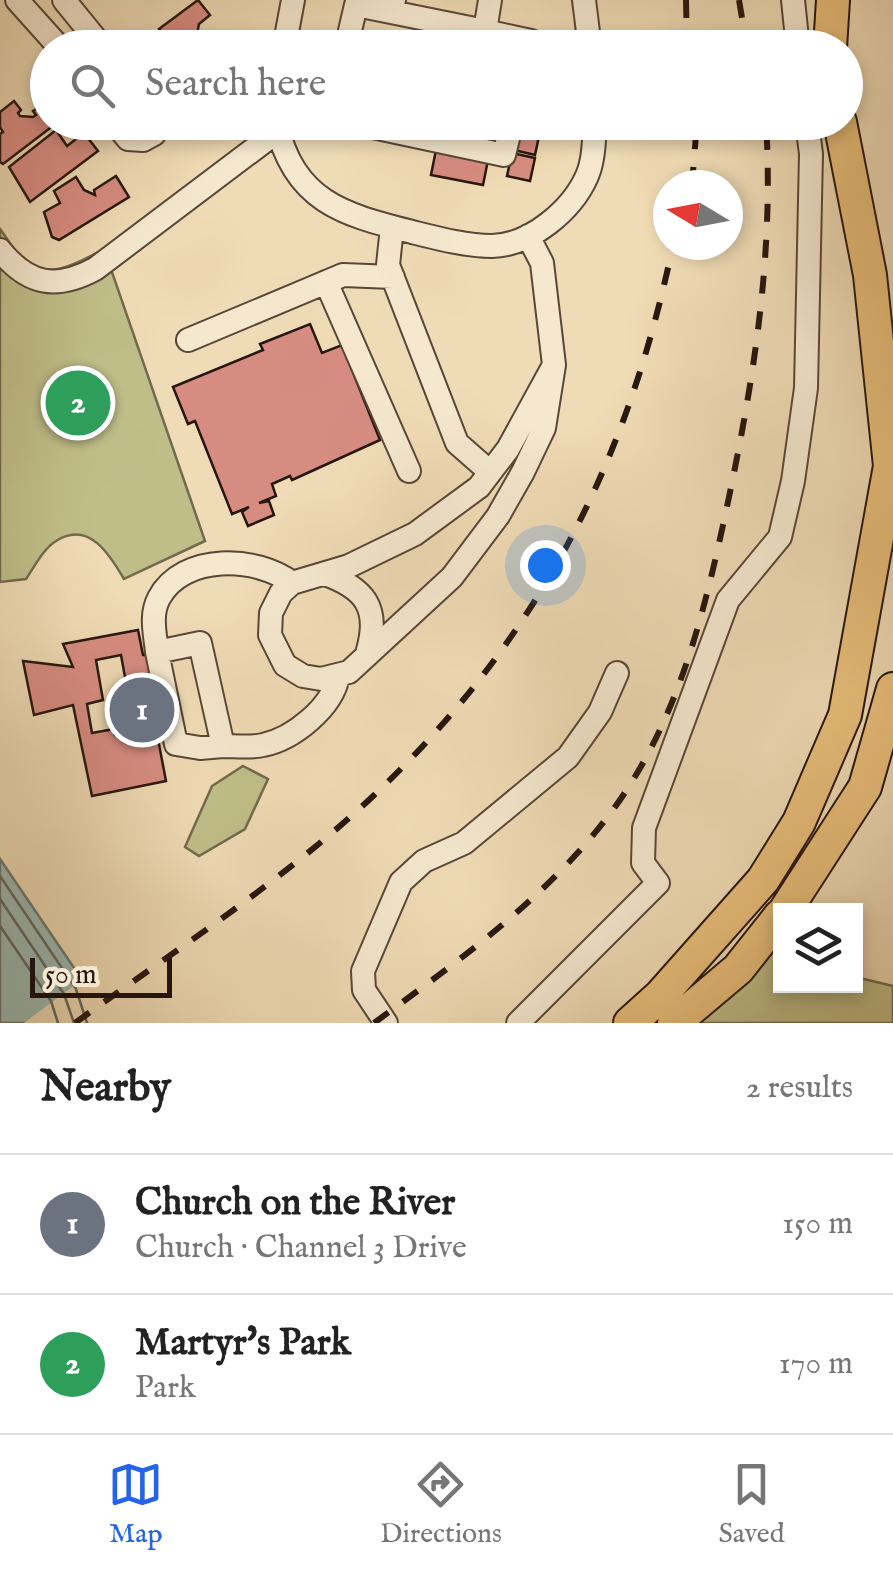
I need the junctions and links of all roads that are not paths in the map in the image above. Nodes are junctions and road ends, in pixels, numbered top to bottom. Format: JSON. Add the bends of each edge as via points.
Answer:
{"nodes":[{"id":1,"x":17,"y":0,"type":"edge"},
{"id":2,"x":292,"y":0,"type":"edge"},
{"id":3,"x":490,"y":0,"type":"edge"},
{"id":4,"x":584,"y":0,"type":"edge"},
{"id":5,"x":793,"y":0,"type":"edge"},
{"id":6,"x":833,"y":0,"type":"edge"},
{"id":7,"x":67,"y":1,"type":"edge"},
{"id":8,"x":393,"y":6,"type":"edge"},
{"id":9,"x":45,"y":30,"type":"edge"},
{"id":10,"x":56,"y":30,"type":"edge"},
{"id":11,"x":89,"y":30,"type":"edge"},
{"id":12,"x":287,"y":30,"type":"edge"},
{"id":13,"x":350,"y":30,"type":"edge"},
{"id":14,"x":480,"y":30,"type":"edge"},
{"id":15,"x":484,"y":30,"type":"edge"},
{"id":16,"x":588,"y":30,"type":"edge"},
{"id":17,"x":796,"y":30,"type":"edge"},
{"id":18,"x":831,"y":30,"type":"edge"},
{"id":19,"x":260,"y":140,"type":"edge"},
{"id":20,"x":282,"y":140,"type":"edge"},
{"id":21,"x":434,"y":140,"type":"edge"},
{"id":22,"x":508,"y":140,"type":"edge"},
{"id":23,"x":593,"y":140,"type":"edge"},
{"id":24,"x":809,"y":140,"type":"edge"},
{"id":25,"x":844,"y":140,"type":"edge"},
{"id":26,"x":392,"y":227,"type":"junction"},
{"id":27,"x":528,"y":236,"type":"junction"},
{"id":28,"x":0,"y":250,"type":"edge"},
{"id":29,"x":391,"y":273,"type":"junction"},
{"id":30,"x":326,"y":282,"type":"junction"},
{"id":31,"x":188,"y":340,"type":"dead end"},
{"id":32,"x":554,"y":366,"type":"junction"},
{"id":33,"x":892,"y":454,"type":"edge"},
{"id":34,"x":409,"y":472,"type":"dead end"},
{"id":35,"x":490,"y":472,"type":"junction"},
{"id":36,"x":325,"y":574,"type":"junction"},
{"id":37,"x":292,"y":583,"type":"junction"},
{"id":38,"x":368,"y":650,"type":"junction"},
{"id":39,"x":158,"y":652,"type":"junction"},
{"id":40,"x":617,"y":673,"type":"dead end"},
{"id":41,"x":338,"y":676,"type":"junction"},
{"id":42,"x":893,"y":690,"type":"edge"},
{"id":43,"x":222,"y":746,"type":"junction"},
{"id":44,"x":893,"y":746,"type":"edge"},
{"id":45,"x":865,"y":787,"type":"junction"},
{"id":46,"x":790,"y":903,"type":"edge"},
{"id":47,"x":773,"y":926,"type":"edge"},
{"id":48,"x":386,"y":1023,"type":"edge"},
{"id":49,"x":518,"y":1023,"type":"edge"},
{"id":50,"x":630,"y":1023,"type":"edge"},
{"id":51,"x":674,"y":1023,"type":"edge"}],
"edges":[{"from":1,"to":9,"type":"street"},
{"from":2,"to":12,"type":"street"},
{"from":3,"to":15,"type":"street"},
{"from":4,"to":16,"type":"street"},
{"from":5,"to":17,"type":"street"},
{"from":6,"to":18,"type":"highway"},
{"from":7,"to":10,"type":"street"},
{"from":7,"to":11,"type":"street"},
{"from":8,"to":13,"type":"street","via":[[356,4]]},
{"from":8,"to":14,"type":"street"},
{"from":19,"to":28,"type":"street","via":[[75,280],[30,278]]},
{"from":20,"to":26,"type":"street","via":[[290,164],[322,198],[353,217]]},
{"from":21,"to":22,"type":"street","via":[[504,155]]},
{"from":23,"to":27,"type":"street","via":[[588,174],[573,198]]},
{"from":24,"to":49,"type":"street","via":[[806,388],[780,537],[728,600],[644,828],[642,863],[658,882]]},
{"from":25,"to":33,"type":"highway","via":[[870,275]]},
{"from":26,"to":27,"type":"street","via":[[494,246]]},
{"from":26,"to":29,"type":"street"},
{"from":27,"to":32,"type":"street","via":[[542,263]]},
{"from":29,"to":30,"type":"street"},
{"from":29,"to":35,"type":"street","via":[[457,443]]},
{"from":30,"to":31,"type":"street"},
{"from":30,"to":34,"type":"street"},
{"from":32,"to":35,"type":"street"},
{"from":32,"to":38,"type":"street","via":[[544,428],[498,516],[452,576]]},
{"from":33,"to":50,"type":"highway","via":[[844,715],[825,768],[764,880]]},
{"from":35,"to":36,"type":"street","via":[[415,534]]},
{"from":36,"to":37,"type":"street"},
{"from":36,"to":38,"type":"street","via":[[353,584],[366,599],[374,631]]},
{"from":37,"to":39,"type":"street","via":[[256,566],[194,570],[161,594],[153,620]]},
{"from":37,"to":41,"type":"street","via":[[271,613],[272,646],[294,672]]},
{"from":38,"to":41,"type":"street"},
{"from":39,"to":43,"type":"street","via":[[176,744]]},
{"from":39,"to":43,"type":"street","via":[[200,643]]},
{"from":40,"to":48,"type":"street","via":[[568,757],[464,843],[419,852],[363,971],[364,990]]},
{"from":41,"to":43,"type":"street","via":[[318,712],[279,740]]},
{"from":42,"to":45,"type":"highway"},
{"from":44,"to":45,"type":"highway"},
{"from":45,"to":46,"type":"highway"},
{"from":47,"to":51,"type":"highway","via":[[738,970]]}]}
